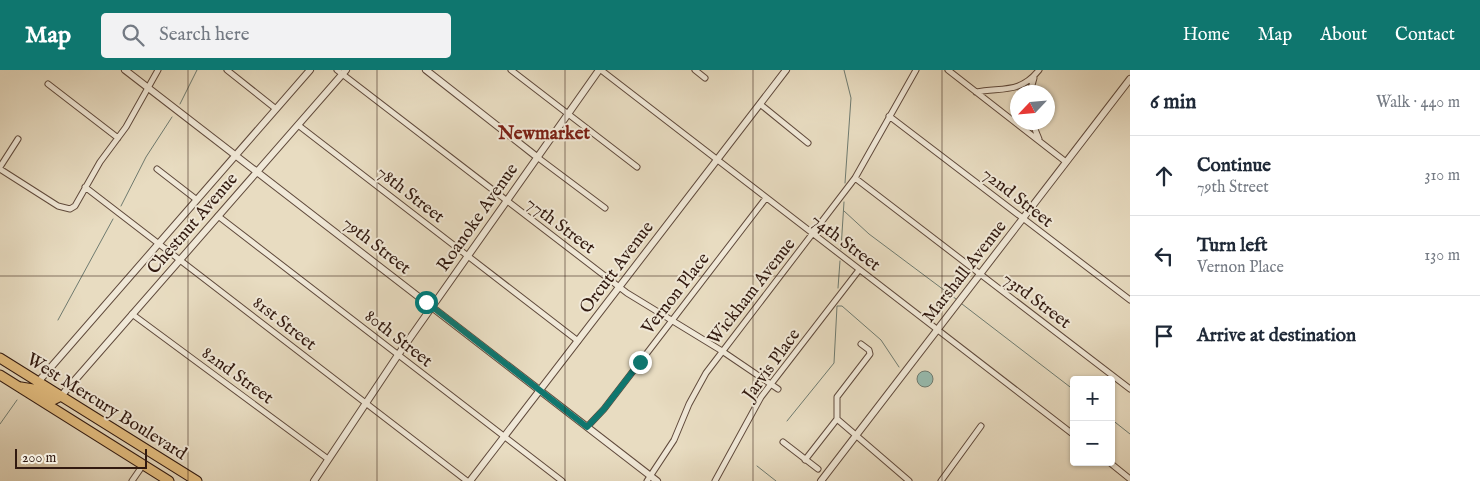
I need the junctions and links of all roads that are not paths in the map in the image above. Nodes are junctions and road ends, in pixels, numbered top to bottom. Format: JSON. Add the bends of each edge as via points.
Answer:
{"nodes":[{"id":1,"x":125,"y":70,"type":"edge"},
{"id":2,"x":158,"y":70,"type":"edge"},
{"id":3,"x":227,"y":70,"type":"edge"},
{"id":4,"x":310,"y":70,"type":"edge"},
{"id":5,"x":426,"y":70,"type":"edge"},
{"id":6,"x":511,"y":70,"type":"edge"},
{"id":7,"x":600,"y":70,"type":"edge"},
{"id":8,"x":695,"y":70,"type":"edge"},
{"id":9,"x":786,"y":70,"type":"edge"},
{"id":10,"x":916,"y":70,"type":"edge"},
{"id":11,"x":948,"y":70,"type":"edge"},
{"id":12,"x":341,"y":71,"type":"edge"},
{"id":13,"x":1037,"y":72,"type":"edge"},
{"id":14,"x":705,"y":78,"type":"dead end"},
{"id":15,"x":1130,"y":79,"type":"edge"},
{"id":16,"x":48,"y":84,"type":"dead end"},
{"id":17,"x":1032,"y":85,"type":"edge"},
{"id":18,"x":148,"y":88,"type":"junction"},
{"id":19,"x":976,"y":92,"type":"junction"},
{"id":20,"x":760,"y":104,"type":"junction"},
{"id":21,"x":276,"y":109,"type":"junction"},
{"id":22,"x":568,"y":114,"type":"junction"},
{"id":23,"x":889,"y":116,"type":"junction"},
{"id":24,"x":298,"y":125,"type":"junction"},
{"id":25,"x":1036,"y":130,"type":"edge"},
{"id":26,"x":118,"y":138,"type":"junction"},
{"id":27,"x":18,"y":139,"type":"dead end"},
{"id":28,"x":808,"y":143,"type":"dead end"},
{"id":29,"x":1042,"y":143,"type":"junction"},
{"id":30,"x":236,"y":155,"type":"junction"},
{"id":31,"x":538,"y":157,"type":"junction"},
{"id":32,"x":717,"y":160,"type":"junction"},
{"id":33,"x":1066,"y":162,"type":"junction"},
{"id":34,"x":637,"y":167,"type":"dead end"},
{"id":35,"x":0,"y":168,"type":"edge"},
{"id":36,"x":157,"y":168,"type":"dead end"},
{"id":37,"x":257,"y":172,"type":"junction"},
{"id":38,"x":855,"y":178,"type":"junction"},
{"id":39,"x":85,"y":187,"type":"junction"},
{"id":40,"x":766,"y":198,"type":"junction"},
{"id":41,"x":196,"y":200,"type":"junction"},
{"id":42,"x":506,"y":201,"type":"junction"},
{"id":43,"x":604,"y":208,"type":"dead end"},
{"id":44,"x":218,"y":216,"type":"junction"},
{"id":45,"x":1024,"y":218,"type":"junction"},
{"id":46,"x":812,"y":234,"type":"junction"},
{"id":47,"x":158,"y":242,"type":"junction"},
{"id":48,"x":468,"y":256,"type":"junction"},
{"id":49,"x":181,"y":260,"type":"junction"},
{"id":50,"x":860,"y":270,"type":"junction"},
{"id":51,"x":980,"y":274,"type":"junction"},
{"id":52,"x":620,"y":288,"type":"junction"},
{"id":53,"x":1130,"y":300,"type":"edge"},
{"id":54,"x":432,"y":307,"type":"junction"},
{"id":55,"x":132,"y":314,"type":"junction"},
{"id":56,"x":672,"y":320,"type":"junction"},
{"id":57,"x":938,"y":329,"type":"junction"},
{"id":58,"x":578,"y":341,"type":"junction"},
{"id":59,"x":861,"y":344,"type":"dead end"},
{"id":60,"x":722,"y":351,"type":"junction"},
{"id":61,"x":398,"y":355,"type":"junction"},
{"id":62,"x":0,"y":358,"type":"edge"},
{"id":63,"x":0,"y":375,"type":"edge"},
{"id":64,"x":38,"y":382,"type":"junction"},
{"id":65,"x":771,"y":384,"type":"junction"},
{"id":66,"x":18,"y":387,"type":"junction"},
{"id":67,"x":778,"y":388,"type":"dead end"},
{"id":68,"x":1130,"y":389,"type":"edge"},
{"id":69,"x":540,"y":390,"type":"junction"},
{"id":70,"x":61,"y":396,"type":"junction"},
{"id":71,"x":366,"y":402,"type":"junction"},
{"id":72,"x":58,"y":412,"type":"junction"},
{"id":73,"x":837,"y":419,"type":"junction"},
{"id":74,"x":101,"y":422,"type":"junction"},
{"id":75,"x":981,"y":426,"type":"dead end"},
{"id":76,"x":587,"y":427,"type":"junction"},
{"id":77,"x":1070,"y":432,"type":"edge"},
{"id":78,"x":504,"y":436,"type":"junction"},
{"id":79,"x":856,"y":436,"type":"junction"},
{"id":80,"x":783,"y":442,"type":"dead end"},
{"id":81,"x":328,"y":458,"type":"junction"},
{"id":82,"x":805,"y":460,"type":"junction"},
{"id":83,"x":143,"y":465,"type":"junction"},
{"id":84,"x":1114,"y":466,"type":"edge"},
{"id":85,"x":818,"y":469,"type":"dead end"},
{"id":86,"x":649,"y":478,"type":"edge"},
{"id":87,"x":1130,"y":479,"type":"edge"},
{"id":88,"x":132,"y":481,"type":"edge"},
{"id":89,"x":169,"y":481,"type":"edge"},
{"id":90,"x":196,"y":481,"type":"edge"},
{"id":91,"x":314,"y":481,"type":"edge"},
{"id":92,"x":468,"y":481,"type":"edge"},
{"id":93,"x":562,"y":481,"type":"edge"},
{"id":94,"x":657,"y":481,"type":"edge"},
{"id":95,"x":715,"y":481,"type":"edge"},
{"id":96,"x":821,"y":481,"type":"edge"},
{"id":97,"x":909,"y":481,"type":"edge"},
{"id":98,"x":941,"y":481,"type":"edge"}],
"edges":[{"from":1,"to":18,"type":"street","name":"79th Street"},
{"from":2,"to":18,"type":"street"},
{"from":3,"to":21,"type":"street"},
{"from":4,"to":21,"type":"street","name":"Chestnut Avenue"},
{"from":5,"to":31,"type":"street"},
{"from":6,"to":22,"type":"street"},
{"from":7,"to":22,"type":"street","name":"Roanoke Avenue"},
{"from":7,"to":32,"type":"street","name":"74th Street"},
{"from":8,"to":14,"type":"street"},
{"from":9,"to":20,"type":"street","name":"Orcutt Avenue"},
{"from":10,"to":23,"type":"street","name":"Wickham Avenue"},
{"from":11,"to":19,"type":"street"},
{"from":12,"to":24,"type":"street","name":"Chestnut Avenue"},
{"from":12,"to":42,"type":"street","name":"77th Street"},
{"from":13,"to":17,"type":"street"},
{"from":13,"to":19,"type":"street","via":[[1026,83],[1010,89]]},
{"from":15,"to":33,"type":"street","name":"Marshall Avenue"},
{"from":16,"to":26,"type":"street"},
{"from":18,"to":26,"type":"street"},
{"from":18,"to":30,"type":"street","name":"79th Street"},
{"from":19,"to":29,"type":"street"},
{"from":20,"to":28,"type":"street"},
{"from":20,"to":32,"type":"street","name":"Orcutt Avenue"},
{"from":21,"to":30,"type":"street","name":"Chestnut Avenue"},
{"from":22,"to":31,"type":"street","name":"Roanoke Avenue"},
{"from":22,"to":34,"type":"street"},
{"from":23,"to":38,"type":"street","name":"Wickham Avenue"},
{"from":23,"to":45,"type":"street","name":"72nd Street"},
{"from":24,"to":37,"type":"street","name":"Chestnut Avenue"},
{"from":24,"to":48,"type":"street","name":"78th Street"},
{"from":25,"to":29,"type":"street"},
{"from":26,"to":39,"type":"street"},
{"from":27,"to":35,"type":"street"},
{"from":29,"to":33,"type":"street"},
{"from":30,"to":37,"type":"street","name":"79th Street"},
{"from":30,"to":41,"type":"street","name":"Chestnut Avenue"},
{"from":31,"to":42,"type":"street","name":"Roanoke Avenue"},
{"from":31,"to":43,"type":"street"},
{"from":32,"to":40,"type":"street","name":"74th Street"},
{"from":32,"to":52,"type":"street","name":"Orcutt Avenue"},
{"from":33,"to":45,"type":"street","name":"Marshall Avenue"},
{"from":35,"to":39,"type":"street","via":[[64,210],[75,206]]},
{"from":36,"to":41,"type":"street"},
{"from":37,"to":44,"type":"street","name":"Chestnut Avenue"},
{"from":37,"to":54,"type":"street","name":"79th Street"},
{"from":38,"to":46,"type":"street","name":"Wickham Avenue"},
{"from":38,"to":51,"type":"street","name":"73rd Street"},
{"from":39,"to":47,"type":"street","name":"81st Street"},
{"from":40,"to":46,"type":"street","name":"74th Street"},
{"from":40,"to":56,"type":"street","name":"Vernon Place"},
{"from":41,"to":47,"type":"street","name":"Chestnut Avenue"},
{"from":42,"to":48,"type":"street","name":"Roanoke Avenue"},
{"from":42,"to":52,"type":"street","name":"77th Street"},
{"from":44,"to":49,"type":"street","name":"Chestnut Avenue"},
{"from":44,"to":61,"type":"street","name":"80th Street"},
{"from":45,"to":51,"type":"street","name":"Marshall Avenue"},
{"from":45,"to":53,"type":"street","name":"72nd Street"},
{"from":46,"to":50,"type":"street","name":"74th Street"},
{"from":46,"to":60,"type":"street","name":"Wickham Avenue"},
{"from":47,"to":49,"type":"street","name":"81st Street"},
{"from":47,"to":64,"type":"street","name":"Chestnut Avenue"},
{"from":48,"to":54,"type":"street","name":"Roanoke Avenue"},
{"from":48,"to":58,"type":"street","name":"78th Street"},
{"from":49,"to":55,"type":"street","name":"Chestnut Avenue"},
{"from":49,"to":71,"type":"street","name":"81st Street"},
{"from":50,"to":57,"type":"street","name":"74th Street"},
{"from":50,"to":65,"type":"street","name":"Jarvis Place"},
{"from":51,"to":57,"type":"street","name":"Marshall Avenue"},
{"from":51,"to":68,"type":"street","name":"73rd Street"},
{"from":52,"to":56,"type":"street","name":"77th Street"},
{"from":52,"to":58,"type":"street","name":"Orcutt Avenue"},
{"from":54,"to":61,"type":"street","name":"Roanoke Avenue"},
{"from":54,"to":69,"type":"street","name":"79th Street"},
{"from":55,"to":70,"type":"street","name":"Chestnut Avenue"},
{"from":55,"to":81,"type":"street","name":"82nd Street"},
{"from":56,"to":60,"type":"street","name":"77th Street"},
{"from":56,"to":76,"type":"street","name":"Vernon Place"},
{"from":57,"to":77,"type":"street","name":"74th Street"},
{"from":57,"to":79,"type":"street","name":"Marshall Avenue"},
{"from":58,"to":69,"type":"street","name":"Orcutt Avenue"},
{"from":59,"to":73,"type":"street","via":[[870,354],[837,397]]},
{"from":60,"to":65,"type":"street","name":"77th Street"},
{"from":60,"to":86,"type":"street","name":"Wickham Avenue","via":[[697,388],[674,440]]},
{"from":61,"to":71,"type":"street","name":"Roanoke Avenue"},
{"from":61,"to":78,"type":"street","name":"80th Street"},
{"from":62,"to":64,"type":"highway","name":"West Mercury Boulevard"},
{"from":63,"to":66,"type":"highway","name":"West Mercury Boulevard"},
{"from":64,"to":70,"type":"highway","name":"West Mercury Boulevard"},
{"from":65,"to":67,"type":"street","name":"77th Street"},
{"from":65,"to":95,"type":"street","name":"Jarvis Place"},
{"from":66,"to":70,"type":"highway","via":[[33,388],[53,400]]},
{"from":66,"to":72,"type":"highway","name":"West Mercury Boulevard"},
{"from":69,"to":76,"type":"street","name":"79th Street"},
{"from":69,"to":78,"type":"street","name":"Orcutt Avenue"},
{"from":70,"to":74,"type":"highway","name":"West Mercury Boulevard"},
{"from":71,"to":81,"type":"street","name":"Roanoke Avenue"},
{"from":71,"to":92,"type":"street","name":"81st Street"},
{"from":72,"to":74,"type":"highway","via":[[63,406]]},
{"from":72,"to":83,"type":"highway","name":"West Mercury Boulevard"},
{"from":73,"to":79,"type":"street"},
{"from":73,"to":82,"type":"street"},
{"from":74,"to":90,"type":"highway","name":"West Mercury Boulevard"},
{"from":75,"to":98,"type":"street"},
{"from":76,"to":86,"type":"street","name":"79th Street"},
{"from":78,"to":92,"type":"street","name":"Orcutt Avenue"},
{"from":78,"to":93,"type":"street","name":"80th Street"},
{"from":79,"to":96,"type":"street","name":"Marshall Avenue"},
{"from":79,"to":97,"type":"street"},
{"from":80,"to":82,"type":"street"},
{"from":81,"to":91,"type":"street","name":"Roanoke Avenue"},
{"from":82,"to":85,"type":"street"},
{"from":83,"to":88,"type":"street"},
{"from":83,"to":89,"type":"highway","name":"West Mercury Boulevard"},
{"from":84,"to":87,"type":"street"},
{"from":86,"to":94,"type":"street","name":"79th Street"}]}
